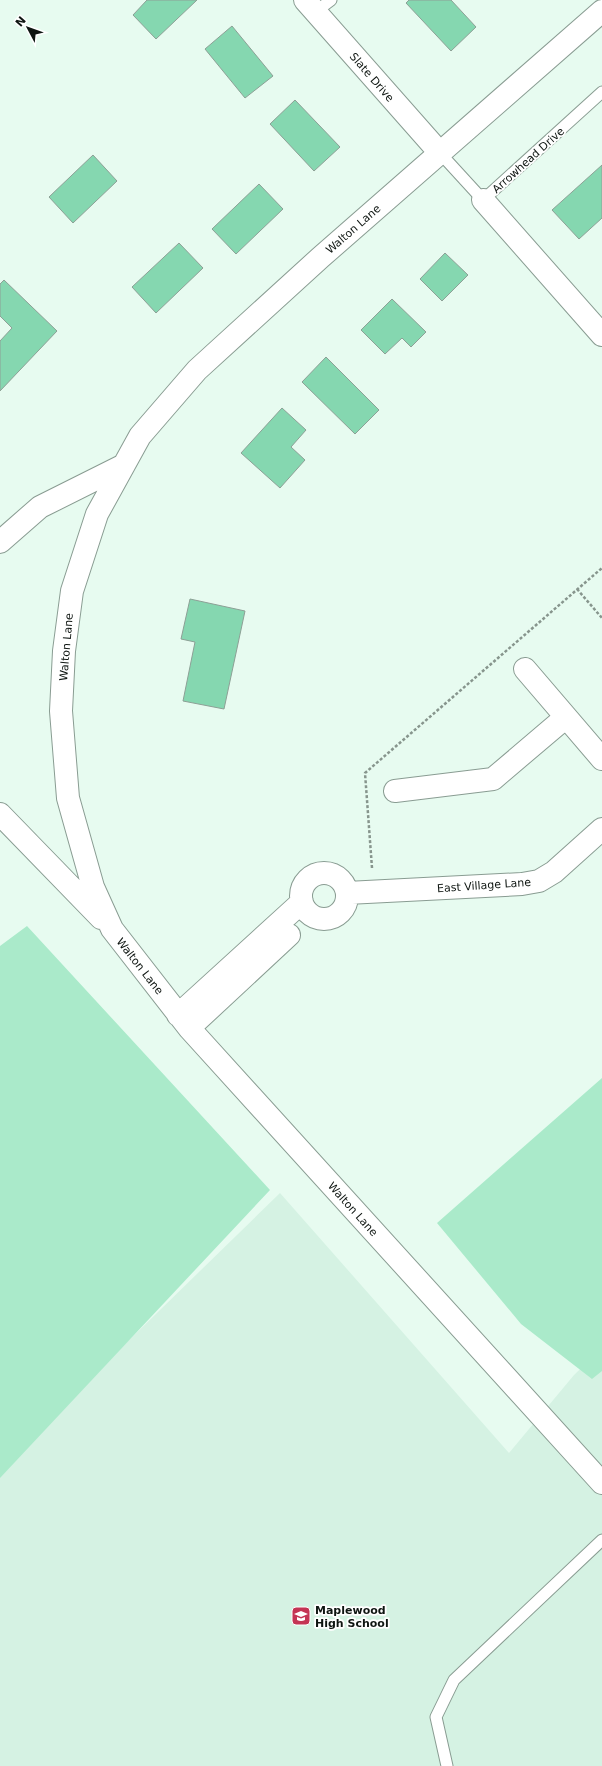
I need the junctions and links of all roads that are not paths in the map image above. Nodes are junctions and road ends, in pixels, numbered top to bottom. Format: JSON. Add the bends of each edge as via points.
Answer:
{"nodes":[{"id":1,"x":317,"y":4,"type":"edge"},
{"id":2,"x":602,"y":11,"type":"edge"},
{"id":3,"x":602,"y":92,"type":"edge"},
{"id":4,"x":440,"y":153,"type":"junction"},
{"id":5,"x":483,"y":200,"type":"junction"},
{"id":6,"x":602,"y":335,"type":"edge"},
{"id":7,"x":124,"y":465,"type":"junction"},
{"id":8,"x":0,"y":542,"type":"edge"},
{"id":9,"x":525,"y":669,"type":"dead end"},
{"id":10,"x":566,"y":717,"type":"junction"},
{"id":11,"x":602,"y":759,"type":"edge"},
{"id":12,"x":395,"y":791,"type":"dead end"},
{"id":13,"x":0,"y":814,"type":"edge"},
{"id":14,"x":602,"y":830,"type":"edge"},
{"id":15,"x":348,"y":893,"type":"junction"},
{"id":16,"x":306,"y":908,"type":"junction"},
{"id":17,"x":112,"y":929,"type":"junction"},
{"id":18,"x":184,"y":1022,"type":"junction"},
{"id":19,"x":602,"y":1483,"type":"edge"},
{"id":20,"x":602,"y":1540,"type":"edge"},
{"id":21,"x":447,"y":1766,"type":"edge"}],
"edges":[{"from":1,"to":4,"type":"street","name":"Slate Drive"},
{"from":2,"to":4,"type":"street","name":"Walton Lane"},
{"from":3,"to":5,"type":"lane","name":"Arrowhead Drive"},
{"from":4,"to":5,"type":"lane","name":"Arrowhead Drive"},
{"from":4,"to":7,"type":"street","name":"Walton Lane","via":[[320,257],[197,370],[140,436]]},
{"from":5,"to":6,"type":"street"},
{"from":7,"to":8,"type":"street","via":[[40,508]]},
{"from":7,"to":17,"type":"street","name":"Walton Lane","via":[[97,514],[72,591],[64,651],[62,711],[68,798],[92,887]]},
{"from":9,"to":10,"type":"street"},
{"from":10,"to":11,"type":"street"},
{"from":10,"to":12,"type":"street","via":[[493,779]]},
{"from":13,"to":17,"type":"street","name":"Walton Lane"},
{"from":14,"to":15,"type":"street","name":"East Village Lane","via":[[554,872],[539,881]]},
{"from":15,"to":16,"type":"street","via":[[344,908],[332,918],[316,918]]},
{"from":15,"to":16,"type":"street","via":[[334,875],[319,874],[307,881],[303,888]]},
{"from":16,"to":18,"type":"street"},
{"from":17,"to":18,"type":"street","name":"Walton Lane"},
{"from":18,"to":19,"type":"street","name":"Walton Lane"},
{"from":20,"to":21,"type":"lane","via":[[454,1680],[436,1717]]}]}
